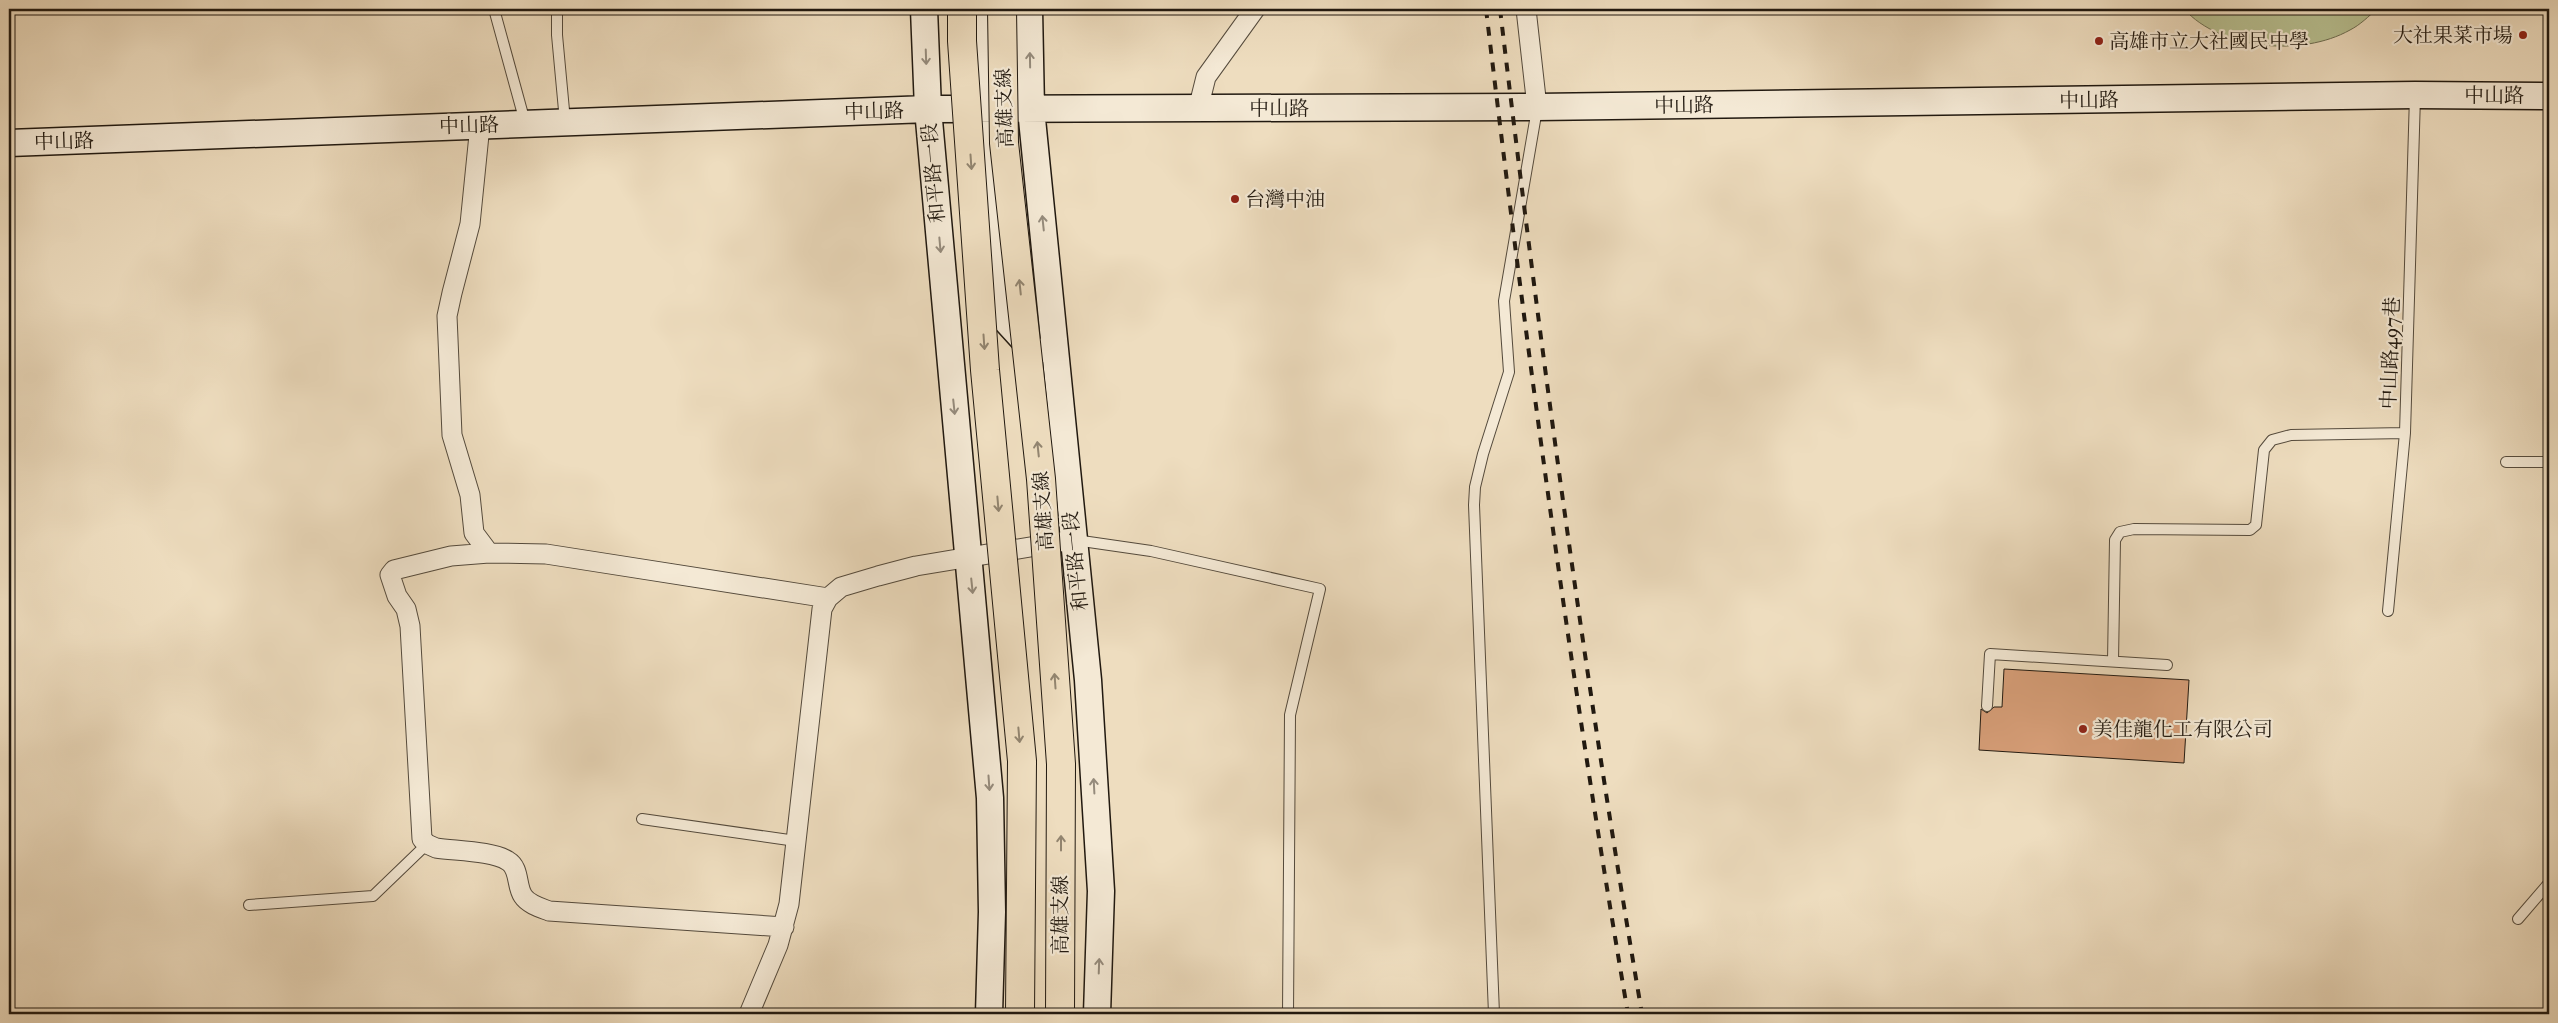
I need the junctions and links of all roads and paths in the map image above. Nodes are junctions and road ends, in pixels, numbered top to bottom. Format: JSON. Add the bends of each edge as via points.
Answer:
{"nodes":[{"id":1,"x":494,"y":9,"type":"edge"},
{"id":2,"x":558,"y":9,"type":"edge"},
{"id":3,"x":924,"y":9,"type":"edge"},
{"id":4,"x":962,"y":9,"type":"edge"},
{"id":5,"x":977,"y":9,"type":"edge"},
{"id":6,"x":1002,"y":9,"type":"edge"},
{"id":7,"x":1029,"y":9,"type":"edge"},
{"id":8,"x":1256,"y":9,"type":"edge"},
{"id":9,"x":1526,"y":9,"type":"edge"},
{"id":10,"x":2415,"y":95,"type":"junction"},
{"id":11,"x":2549,"y":96,"type":"edge"},
{"id":12,"x":1537,"y":107,"type":"junction"},
{"id":13,"x":984,"y":109,"type":"junction"},
{"id":14,"x":1031,"y":109,"type":"junction"},
{"id":15,"x":1198,"y":109,"type":"junction"},
{"id":16,"x":928,"y":110,"type":"junction"},
{"id":17,"x":565,"y":122,"type":"junction"},
{"id":18,"x":526,"y":123,"type":"junction"},
{"id":19,"x":480,"y":125,"type":"junction"},
{"id":20,"x":9,"y":143,"type":"edge"},
{"id":21,"x":1058,"y":378,"type":"junction"},
{"id":22,"x":2406,"y":433,"type":"junction"},
{"id":23,"x":2506,"y":462,"type":"dead end"},
{"id":24,"x":2549,"y":462,"type":"edge"},
{"id":25,"x":1072,"y":540,"type":"junction"},
{"id":26,"x":489,"y":553,"type":"junction"},
{"id":27,"x":969,"y":558,"type":"junction"},
{"id":28,"x":828,"y":598,"type":"junction"},
{"id":29,"x":2388,"y":611,"type":"dead end"},
{"id":30,"x":2113,"y":661,"type":"junction"},
{"id":31,"x":2166,"y":665,"type":"dead end"},
{"id":32,"x":1987,"y":706,"type":"dead end"},
{"id":33,"x":642,"y":819,"type":"dead end"},
{"id":34,"x":796,"y":841,"type":"junction"},
{"id":35,"x":427,"y":844,"type":"junction"},
{"id":36,"x":2549,"y":882,"type":"edge"},
{"id":37,"x":249,"y":905,"type":"dead end"},
{"id":38,"x":2518,"y":919,"type":"dead end"},
{"id":39,"x":784,"y":927,"type":"junction"},
{"id":40,"x":749,"y":1014,"type":"edge"},
{"id":41,"x":989,"y":1014,"type":"edge"},
{"id":42,"x":1020,"y":1014,"type":"edge"},
{"id":43,"x":1060,"y":1014,"type":"edge"},
{"id":44,"x":1097,"y":1014,"type":"edge"},
{"id":45,"x":1288,"y":1014,"type":"edge"},
{"id":46,"x":1494,"y":1014,"type":"edge"}],
"edges":[{"from":1,"to":18,"type":"lane"},
{"from":2,"to":17,"type":"lane","via":[[557,35]]},
{"from":3,"to":16,"type":"main road","name":"和平路一段","one_way":true},
{"from":4,"to":42,"type":"highway","name":"高雄支線","one_way":true,"bridge":true,"via":[[986,370],[1022,761]]},
{"from":5,"to":13,"type":"main road"},
{"from":43,"to":6,"type":"highway","name":"高雄支線","one_way":true,"bridge":true,"via":[[1061,764],[1041,479],[1004,143]]},
{"from":14,"to":7,"type":"main road","name":"和平路一段","one_way":true},
{"from":8,"to":15,"type":"street","via":[[1206,78]]},
{"from":9,"to":12,"type":"street"},
{"from":10,"to":11,"type":"main road","name":"中山路"},
{"from":10,"to":12,"type":"main road","name":"中山路"},
{"from":10,"to":22,"type":"lane","name":"中山路497巷"},
{"from":12,"to":15,"type":"main road","name":"中山路"},
{"from":12,"to":46,"type":"lane","via":[[1504,301],[1508,372],[1483,454],[1474,505]]},
{"from":13,"to":14,"type":"main road","name":"中山路"},
{"from":13,"to":16,"type":"main road","name":"中山路"},
{"from":13,"to":21,"type":"main road","via":[[1003,317]]},
{"from":14,"to":15,"type":"main road","name":"中山路"},
{"from":21,"to":14,"type":"main road","name":"和平路一段","one_way":true},
{"from":16,"to":17,"type":"main road","name":"中山路"},
{"from":16,"to":27,"type":"main road","name":"和平路一段","one_way":true},
{"from":17,"to":18,"type":"main road","name":"中山路"},
{"from":18,"to":19,"type":"main road","name":"中山路"},
{"from":19,"to":20,"type":"main road","name":"中山路"},
{"from":19,"to":26,"type":"street","via":[[470,224],[447,316],[452,435],[470,495],[474,533]]},
{"from":21,"to":25,"type":"main road","name":"和平路一段"},
{"from":22,"to":29,"type":"lane","name":"中山路497巷"},
{"from":22,"to":30,"type":"lane","via":[[2291,435],[2272,440],[2264,450],[2256,525],[2250,530],[2134,529],[2120,532],[2115,540]]},
{"from":23,"to":24,"type":"lane"},
{"from":25,"to":27,"type":"street"},
{"from":44,"to":25,"type":"main road","name":"和平路一段","one_way":true,"via":[[1100,881],[1088,680]]},
{"from":25,"to":45,"type":"lane","via":[[1152,551],[1320,589],[1290,715]]},
{"from":26,"to":28,"type":"street","via":[[546,554]]},
{"from":26,"to":35,"type":"street","via":[[451,556],[394,570],[390,575],[397,596],[406,608],[410,626],[422,839]]},
{"from":27,"to":28,"type":"street","via":[[878,576],[841,587]]},
{"from":27,"to":41,"type":"main road","name":"和平路一段","one_way":true,"via":[[990,798],[992,912]]},
{"from":28,"to":34,"type":"street","via":[[822,609]]},
{"from":30,"to":31,"type":"lane"},
{"from":30,"to":32,"type":"lane","via":[[1990,654]]},
{"from":33,"to":34,"type":"lane"},
{"from":34,"to":39,"type":"street"},
{"from":35,"to":37,"type":"lane","via":[[373,896]]},
{"from":35,"to":39,"type":"street","via":[[499,856],[510,862],[518,875],[523,896],[549,911]]},
{"from":36,"to":38,"type":"lane"},
{"from":39,"to":40,"type":"street"}]}
